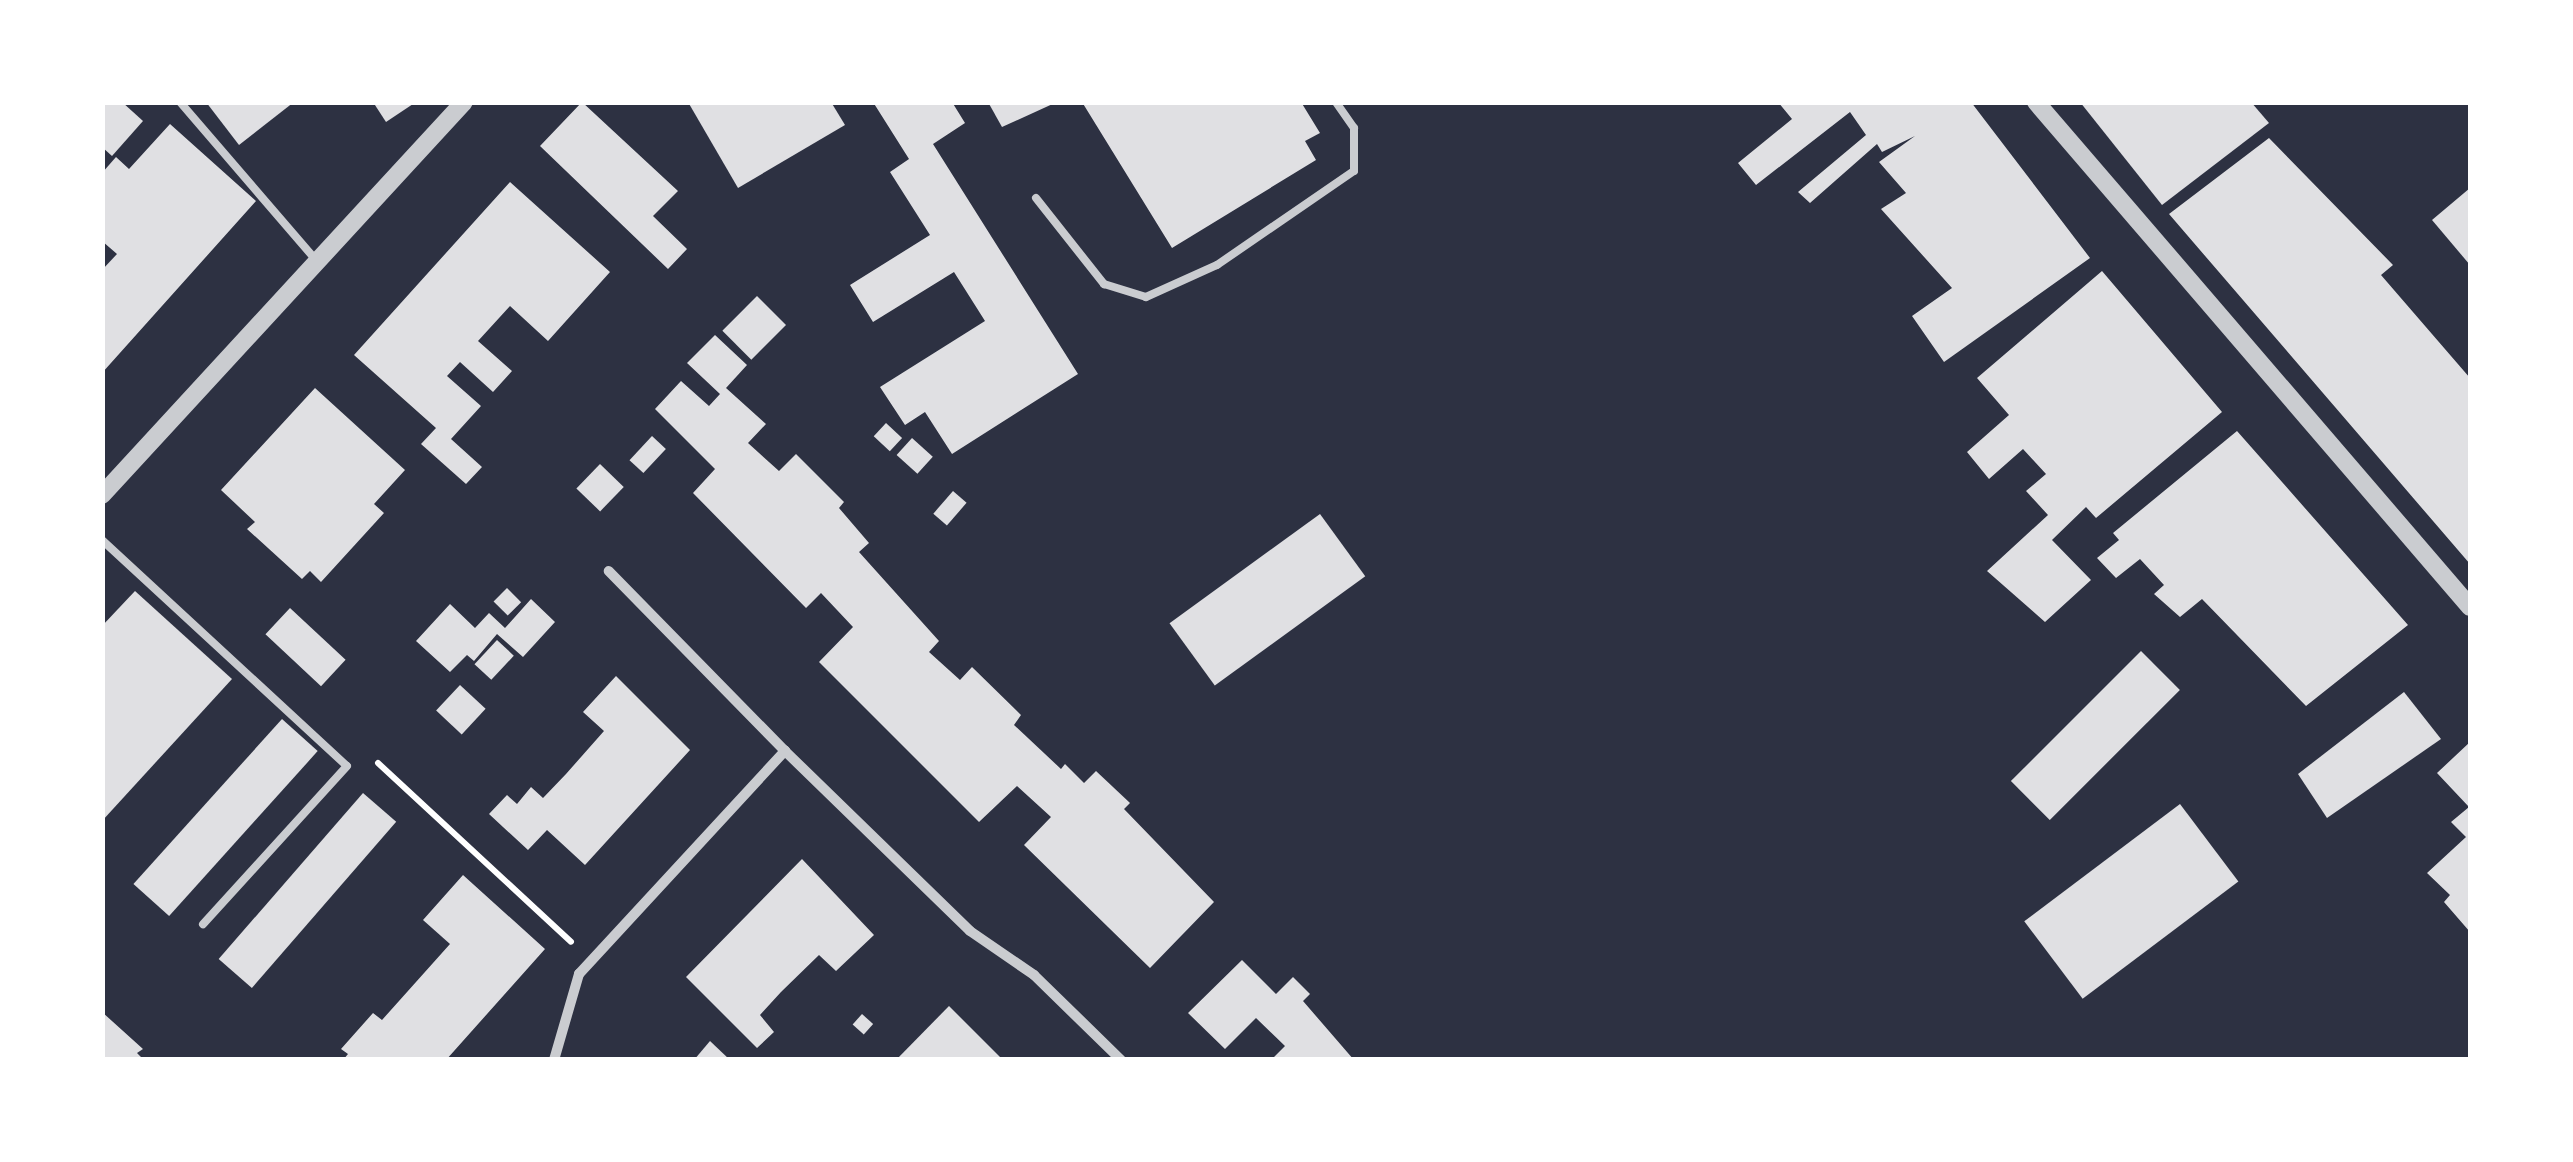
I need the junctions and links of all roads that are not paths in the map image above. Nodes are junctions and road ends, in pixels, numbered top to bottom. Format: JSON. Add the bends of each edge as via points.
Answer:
{"nodes":[{"id":1,"x":180,"y":102,"type":"edge"},
{"id":2,"x":464,"y":102,"type":"edge"},
{"id":3,"x":1336,"y":102,"type":"edge"},
{"id":4,"x":2036,"y":102,"type":"edge"},
{"id":5,"x":1036,"y":198,"type":"dead end"},
{"id":6,"x":315,"y":259,"type":"junction"},
{"id":7,"x":102,"y":495,"type":"edge"},
{"id":8,"x":102,"y":540,"type":"edge"},
{"id":9,"x":608,"y":571,"type":"dead end"},
{"id":10,"x":2470,"y":607,"type":"edge"},
{"id":11,"x":786,"y":751,"type":"junction"},
{"id":12,"x":203,"y":924,"type":"dead end"},
{"id":13,"x":554,"y":1060,"type":"edge"},
{"id":14,"x":1121,"y":1060,"type":"edge"}],
"edges":[{"from":1,"to":6,"type":"lane"},
{"from":2,"to":6,"type":"street"},
{"from":3,"to":5,"type":"lane","via":[[1354,128],[1354,171],[1217,265],[1146,298],[1104,284]]},
{"from":4,"to":10,"type":"street"},
{"from":6,"to":7,"type":"street"},
{"from":8,"to":12,"type":"lane","via":[[347,766]]},
{"from":9,"to":11,"type":"street"},
{"from":11,"to":13,"type":"street","via":[[579,974]]},
{"from":11,"to":14,"type":"street","via":[[970,931],[1034,975]]}]}
